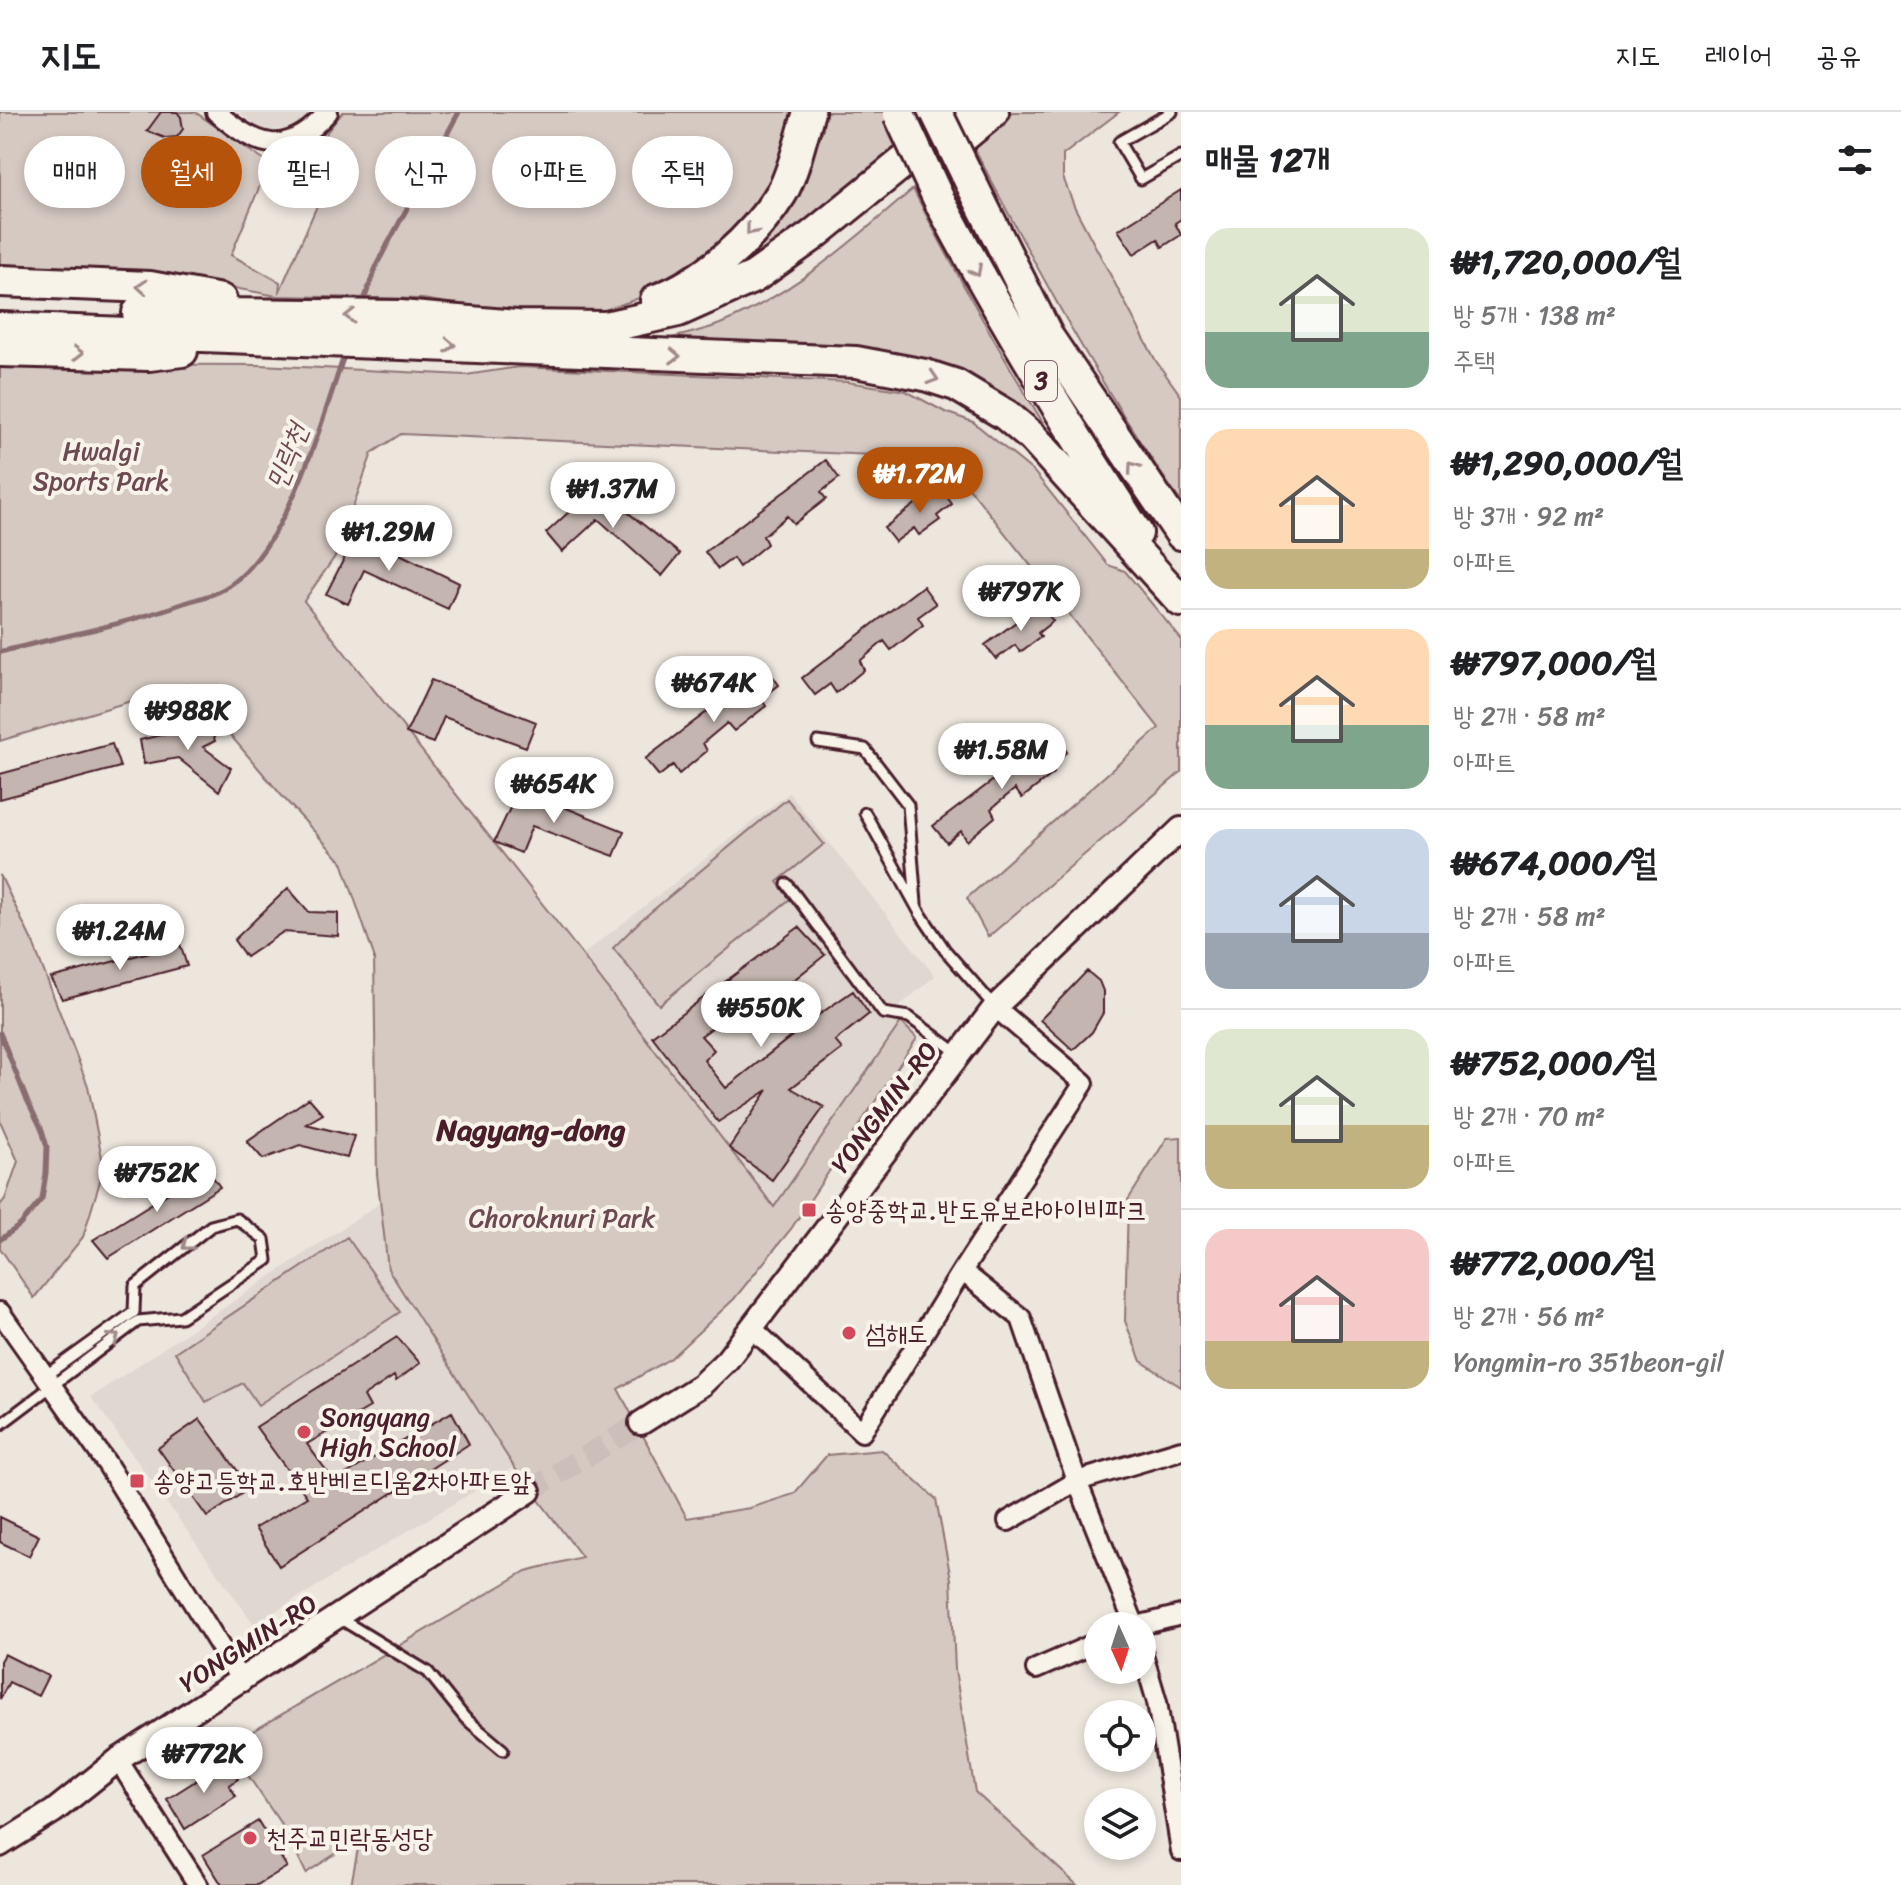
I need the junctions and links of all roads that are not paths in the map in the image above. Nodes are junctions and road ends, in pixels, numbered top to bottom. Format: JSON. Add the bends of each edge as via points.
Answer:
{"nodes":[{"id":1,"x":216,"y":112,"type":"edge"},
{"id":2,"x":328,"y":112,"type":"edge"},
{"id":3,"x":809,"y":112,"type":"edge"},
{"id":4,"x":936,"y":112,"type":"edge"},
{"id":5,"x":965,"y":112,"type":"edge"},
{"id":6,"x":993,"y":112,"type":"edge"},
{"id":7,"x":1172,"y":112,"type":"edge"},
{"id":8,"x":898,"y":113,"type":"edge"},
{"id":9,"x":1181,"y":156,"type":"edge"},
{"id":10,"x":0,"y":281,"type":"edge"},
{"id":11,"x":0,"y":308,"type":"edge"},
{"id":12,"x":296,"y":327,"type":"junction"},
{"id":13,"x":0,"y":328,"type":"edge"},
{"id":14,"x":515,"y":336,"type":"junction"},
{"id":15,"x":0,"y":351,"type":"edge"},
{"id":16,"x":1180,"y":532,"type":"edge"},
{"id":17,"x":1147,"y":558,"type":"junction"},
{"id":18,"x":1181,"y":590,"type":"edge"},
{"id":19,"x":1181,"y":601,"type":"edge"},
{"id":20,"x":818,"y":742,"type":"dead end"},
{"id":21,"x":865,"y":813,"type":"dead end"},
{"id":22,"x":1181,"y":829,"type":"edge"},
{"id":23,"x":787,"y":884,"type":"dead end"},
{"id":24,"x":916,"y":906,"type":"junction"},
{"id":25,"x":995,"y":1007,"type":"junction"},
{"id":26,"x":959,"y":1054,"type":"junction"},
{"id":27,"x":962,"y":1271,"type":"junction"},
{"id":28,"x":0,"y":1312,"type":"edge"},
{"id":29,"x":752,"y":1328,"type":"junction"},
{"id":30,"x":48,"y":1380,"type":"junction"},
{"id":31,"x":641,"y":1423,"type":"tunnel mouth"},
{"id":32,"x":0,"y":1425,"type":"edge"},
{"id":33,"x":1181,"y":1450,"type":"edge"},
{"id":34,"x":1077,"y":1481,"type":"junction"},
{"id":35,"x":529,"y":1491,"type":"tunnel mouth"},
{"id":36,"x":1008,"y":1521,"type":"dead end"},
{"id":37,"x":1130,"y":1612,"type":"edge"},
{"id":38,"x":1181,"y":1615,"type":"edge"},
{"id":39,"x":339,"y":1618,"type":"junction"},
{"id":40,"x":1156,"y":1621,"type":"edge"},
{"id":41,"x":1084,"y":1648,"type":"edge"},
{"id":42,"x":1036,"y":1669,"type":"dead end"},
{"id":43,"x":242,"y":1682,"type":"junction"},
{"id":44,"x":1152,"y":1684,"type":"edge"},
{"id":45,"x":503,"y":1750,"type":"dead end"},
{"id":46,"x":118,"y":1760,"type":"junction"},
{"id":47,"x":0,"y":1845,"type":"edge"},
{"id":48,"x":1181,"y":1851,"type":"edge"},
{"id":49,"x":198,"y":1885,"type":"edge"}],
"edges":[{"from":1,"to":2,"type":"street","via":[[239,132],[274,144],[300,138]]},
{"from":3,"to":14,"type":"highway","one_way":true,"via":[[783,192],[734,251],[678,292],[618,314]]},
{"from":16,"to":4,"type":"highway","number":"3","one_way":true,"bridge":true,"via":[[1048,337]]},
{"from":5,"to":14,"type":"highway","via":[[754,277],[678,311],[606,327]]},
{"from":6,"to":14,"type":"highway","via":[[762,293],[700,323],[620,339]]},
{"from":7,"to":9,"type":"lane","via":[[1119,142],[1141,179]]},
{"from":8,"to":17,"type":"highway","number":"3","one_way":true,"bridge":true,"via":[[985,288]]},
{"from":12,"to":10,"type":"highway","one_way":true,"via":[[150,287]]},
{"from":11,"to":12,"type":"highway"},
{"from":12,"to":13,"type":"highway"},
{"from":12,"to":14,"type":"highway"},
{"from":15,"to":12,"type":"highway","one_way":true,"via":[[149,355]]},
{"from":14,"to":17,"type":"highway","one_way":true,"via":[[636,355],[856,362],[956,385],[1032,437]]},
{"from":17,"to":18,"type":"highway","number":"3"},
{"from":17,"to":19,"type":"highway"},
{"from":20,"to":24,"type":"lane","via":[[865,749],[908,805]]},
{"from":21,"to":24,"type":"lane"},
{"from":22,"to":25,"type":"street","name":"YONGMIN-RO"},
{"from":23,"to":26,"type":"lane","via":[[883,1013],[909,1017]]},
{"from":24,"to":25,"type":"lane","via":[[945,950]]},
{"from":25,"to":26,"type":"street","name":"YONGMIN-RO"},
{"from":25,"to":27,"type":"street","via":[[1084,1083]]},
{"from":26,"to":29,"type":"street","name":"YONGMIN-RO"},
{"from":27,"to":29,"type":"street","via":[[862,1432]]},
{"from":27,"to":34,"type":"street","via":[[1021,1318]]},
{"from":28,"to":30,"type":"street"},
{"from":29,"to":31,"type":"street","name":"YONGMIN-RO","via":[[701,1385]]},
{"from":30,"to":30,"type":"lane","one_way":true,"via":[[138,1321],[181,1317],[252,1271],[267,1260],[264,1239],[237,1219],[211,1226],[135,1286],[134,1312]]},
{"from":30,"to":32,"type":"lane"},
{"from":30,"to":43,"type":"street","via":[[107,1464]]},
{"from":33,"to":34,"type":"street"},
{"from":34,"to":36,"type":"street"},
{"from":34,"to":37,"type":"street"},
{"from":35,"to":39,"type":"street","name":"YONGMIN-RO"},
{"from":38,"to":40,"type":"street"},
{"from":39,"to":43,"type":"street","name":"YONGMIN-RO"},
{"from":39,"to":45,"type":"lane","via":[[428,1672],[465,1718]]},
{"from":41,"to":42,"type":"street"},
{"from":43,"to":46,"type":"street","name":"YONGMIN-RO"},
{"from":44,"to":48,"type":"street"},
{"from":46,"to":47,"type":"street","name":"YONGMIN-RO"},
{"from":46,"to":49,"type":"street"}]}
